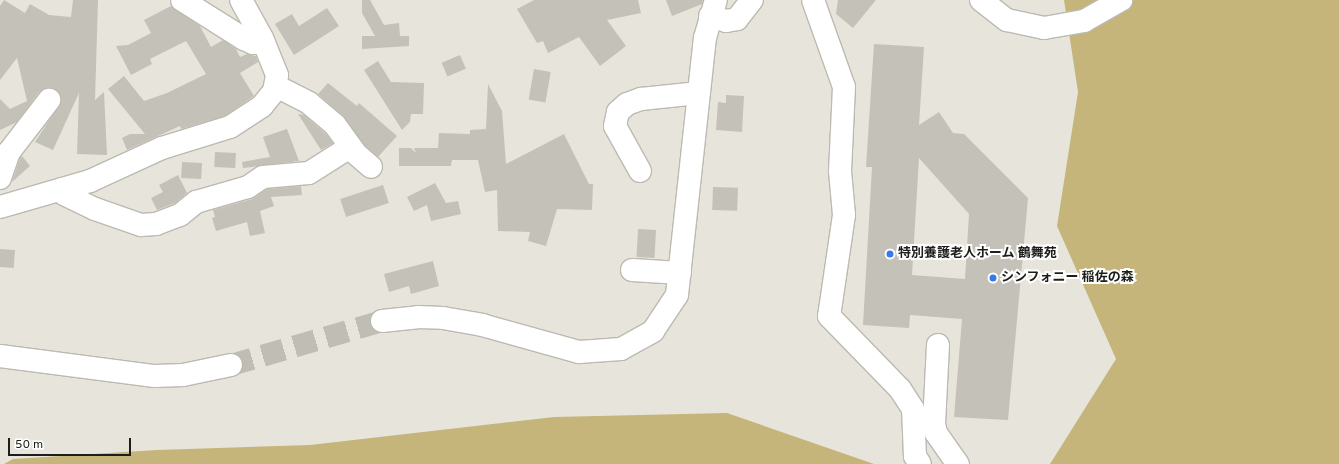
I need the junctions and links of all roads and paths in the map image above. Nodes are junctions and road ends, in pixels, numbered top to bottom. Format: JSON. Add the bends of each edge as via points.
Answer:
{"nodes":[{"id":1,"x":182,"y":0,"type":"edge"},
{"id":2,"x":241,"y":0,"type":"edge"},
{"id":3,"x":752,"y":0,"type":"edge"},
{"id":4,"x":813,"y":0,"type":"edge"},
{"id":5,"x":981,"y":0,"type":"edge"},
{"id":6,"x":1121,"y":0,"type":"edge"},
{"id":7,"x":713,"y":8,"type":"edge"},
{"id":8,"x":264,"y":43,"type":"junction"},
{"id":9,"x":276,"y":86,"type":"junction"},
{"id":10,"x":699,"y":93,"type":"junction"},
{"id":11,"x":45,"y":106,"type":"dead end"},
{"id":12,"x":350,"y":147,"type":"junction"},
{"id":13,"x":371,"y":167,"type":"dead end"},
{"id":14,"x":640,"y":171,"type":"dead end"},
{"id":15,"x":0,"y":178,"type":"edge"},
{"id":16,"x":62,"y":189,"type":"junction"},
{"id":17,"x":0,"y":207,"type":"edge"},
{"id":18,"x":632,"y":270,"type":"dead end"},
{"id":19,"x":680,"y":273,"type":"junction"},
{"id":20,"x":382,"y":321,"type":"tunnel mouth"},
{"id":21,"x":938,"y":345,"type":"dead end"},
{"id":22,"x":0,"y":356,"type":"edge"},
{"id":23,"x":231,"y":366,"type":"tunnel mouth"},
{"id":24,"x":920,"y":464,"type":"edge"},
{"id":25,"x":958,"y":464,"type":"edge"}],
"edges":[{"from":1,"to":8,"type":"street","via":[[244,39],[253,43]]},
{"from":2,"to":8,"type":"street"},
{"from":3,"to":7,"type":"street","via":[[737,19],[726,21]]},
{"from":4,"to":24,"type":"street","via":[[844,87],[840,172],[844,215],[829,316],[900,389],[913,409],[915,456]]},
{"from":5,"to":6,"type":"street","via":[[1007,20],[1044,28],[1063,27],[1084,21]]},
{"from":7,"to":10,"type":"street"},
{"from":8,"to":9,"type":"street","via":[[275,65]]},
{"from":9,"to":12,"type":"street","via":[[319,112],[340,130]]},
{"from":9,"to":16,"type":"street","via":[[269,100],[230,127],[162,148],[90,181]]},
{"from":10,"to":14,"type":"street","via":[[641,99],[627,104],[618,112],[615,126]]},
{"from":10,"to":19,"type":"street"},
{"from":11,"to":15,"type":"street","via":[[9,152]]},
{"from":12,"to":13,"type":"street"},
{"from":12,"to":16,"type":"street","via":[[309,173],[263,177],[248,187],[196,202],[180,216],[156,224],[141,225],[94,209],[64,194]]},
{"from":16,"to":17,"type":"street"},
{"from":18,"to":19,"type":"street"},
{"from":19,"to":20,"type":"street","via":[[677,295],[653,331],[621,349],[579,352],[482,325],[443,318],[418,317]]},
{"from":21,"to":25,"type":"street","via":[[934,424],[936,433]]},
{"from":22,"to":23,"type":"street","via":[[155,376],[183,375]]}]}
